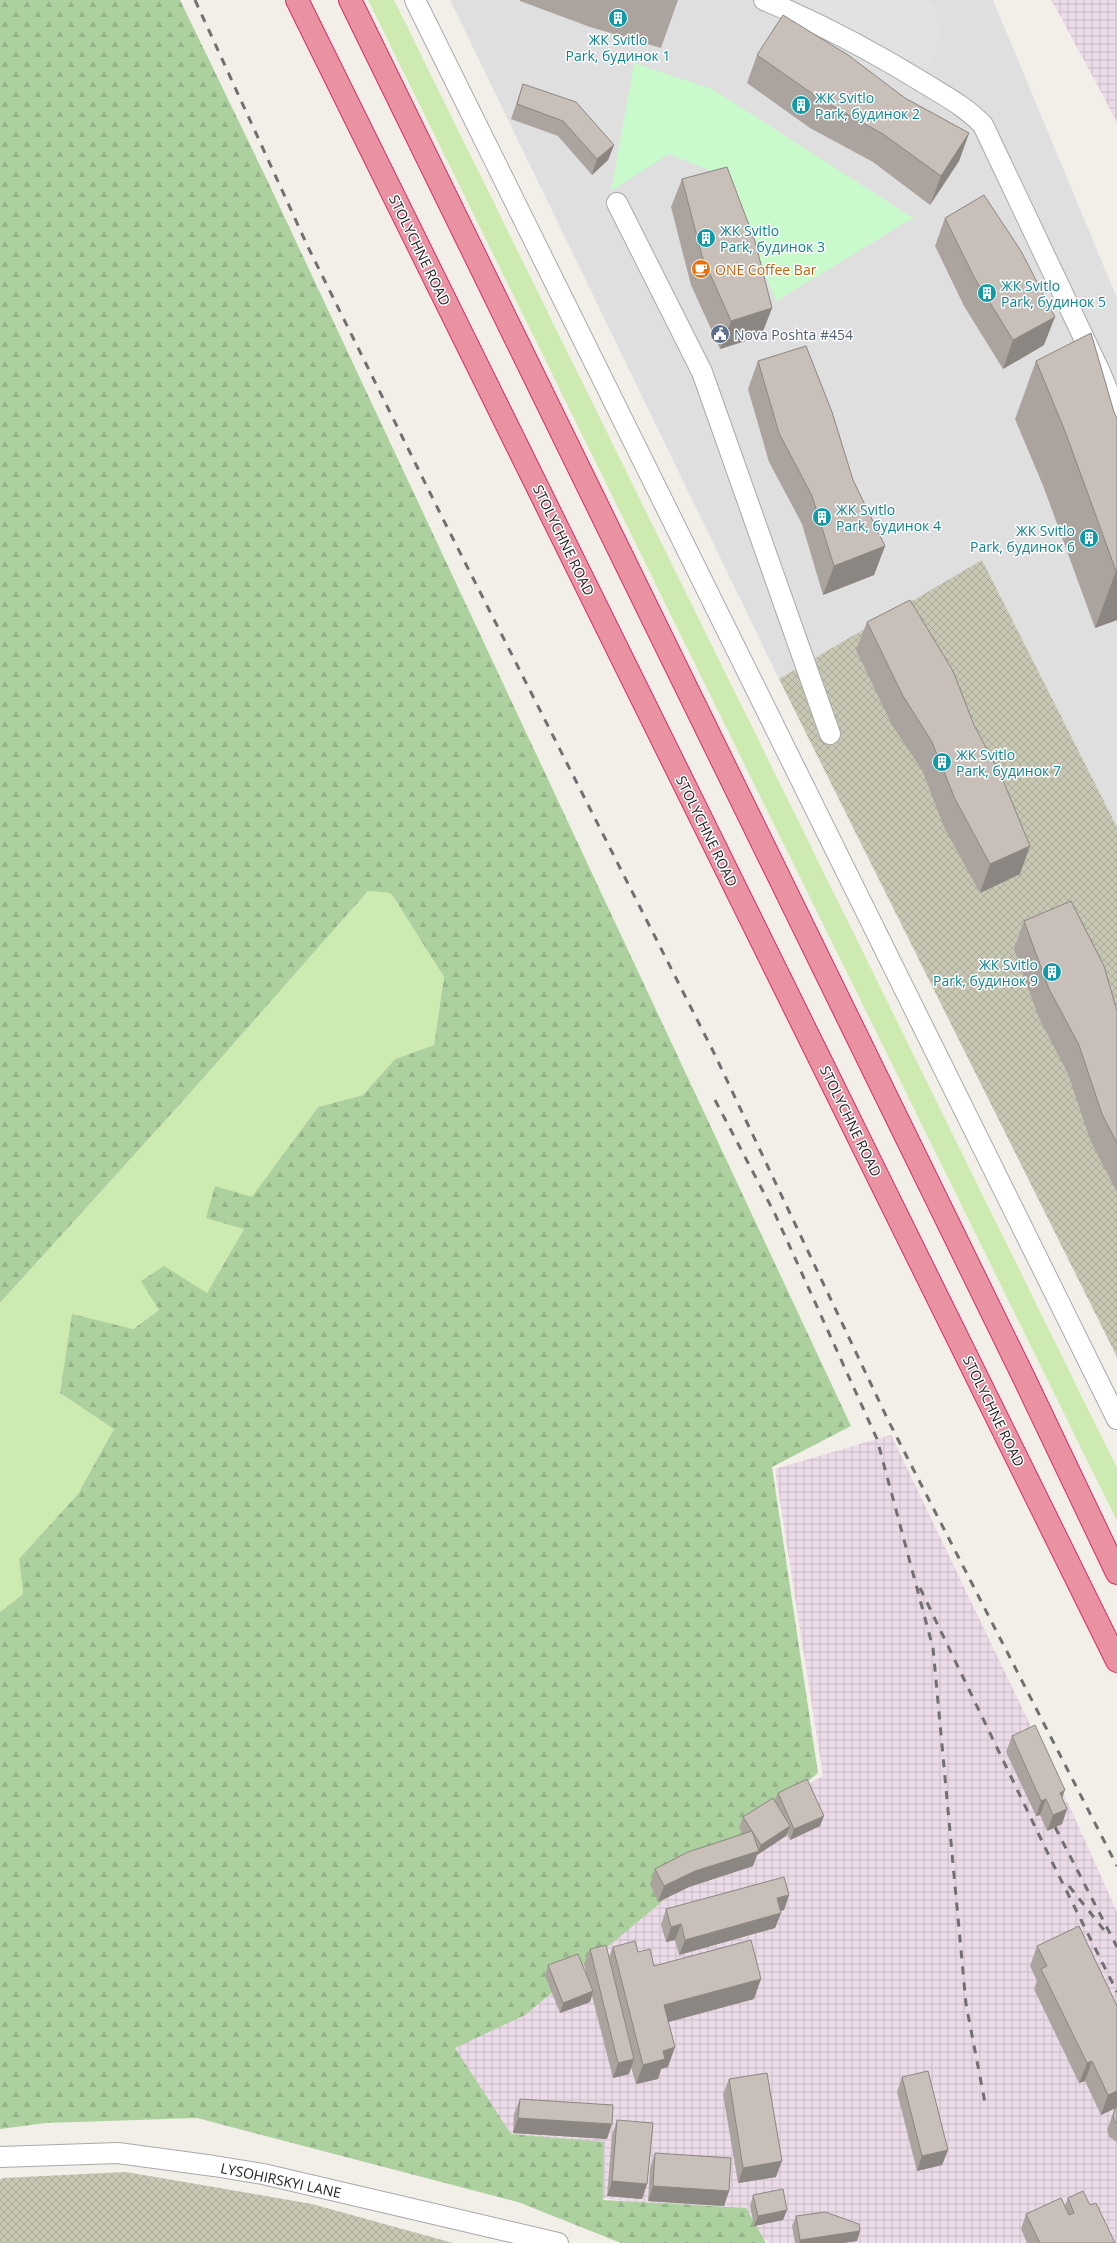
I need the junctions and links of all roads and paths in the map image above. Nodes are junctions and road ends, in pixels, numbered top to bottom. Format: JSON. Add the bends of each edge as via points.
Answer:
{"nodes":[{"id":1,"x":297,"y":0,"type":"edge"},
{"id":2,"x":350,"y":0,"type":"edge"},
{"id":3,"x":415,"y":0,"type":"edge"},
{"id":4,"x":764,"y":0,"type":"edge"},
{"id":5,"x":617,"y":203,"type":"dead end"},
{"id":6,"x":1117,"y":414,"type":"edge"},
{"id":7,"x":830,"y":734,"type":"dead end"},
{"id":8,"x":1117,"y":1419,"type":"edge"},
{"id":9,"x":1117,"y":1572,"type":"edge"},
{"id":10,"x":1117,"y":1661,"type":"edge"},
{"id":11,"x":0,"y":2158,"type":"edge"},
{"id":12,"x":558,"y":2243,"type":"edge"}],
"edges":[{"from":1,"to":10,"type":"highway","name":"STOLYCHNE ROAD"},
{"from":2,"to":9,"type":"highway"},
{"from":3,"to":8,"type":"street"},
{"from":4,"to":6,"type":"street","via":[[842,35],[904,70],[971,112],[983,125],[1100,372]]},
{"from":5,"to":7,"type":"street","via":[[702,372]]},
{"from":11,"to":12,"type":"street","name":"LYSOHIRSKYI LANE","via":[[118,2153],[214,2166],[263,2174]]}]}
